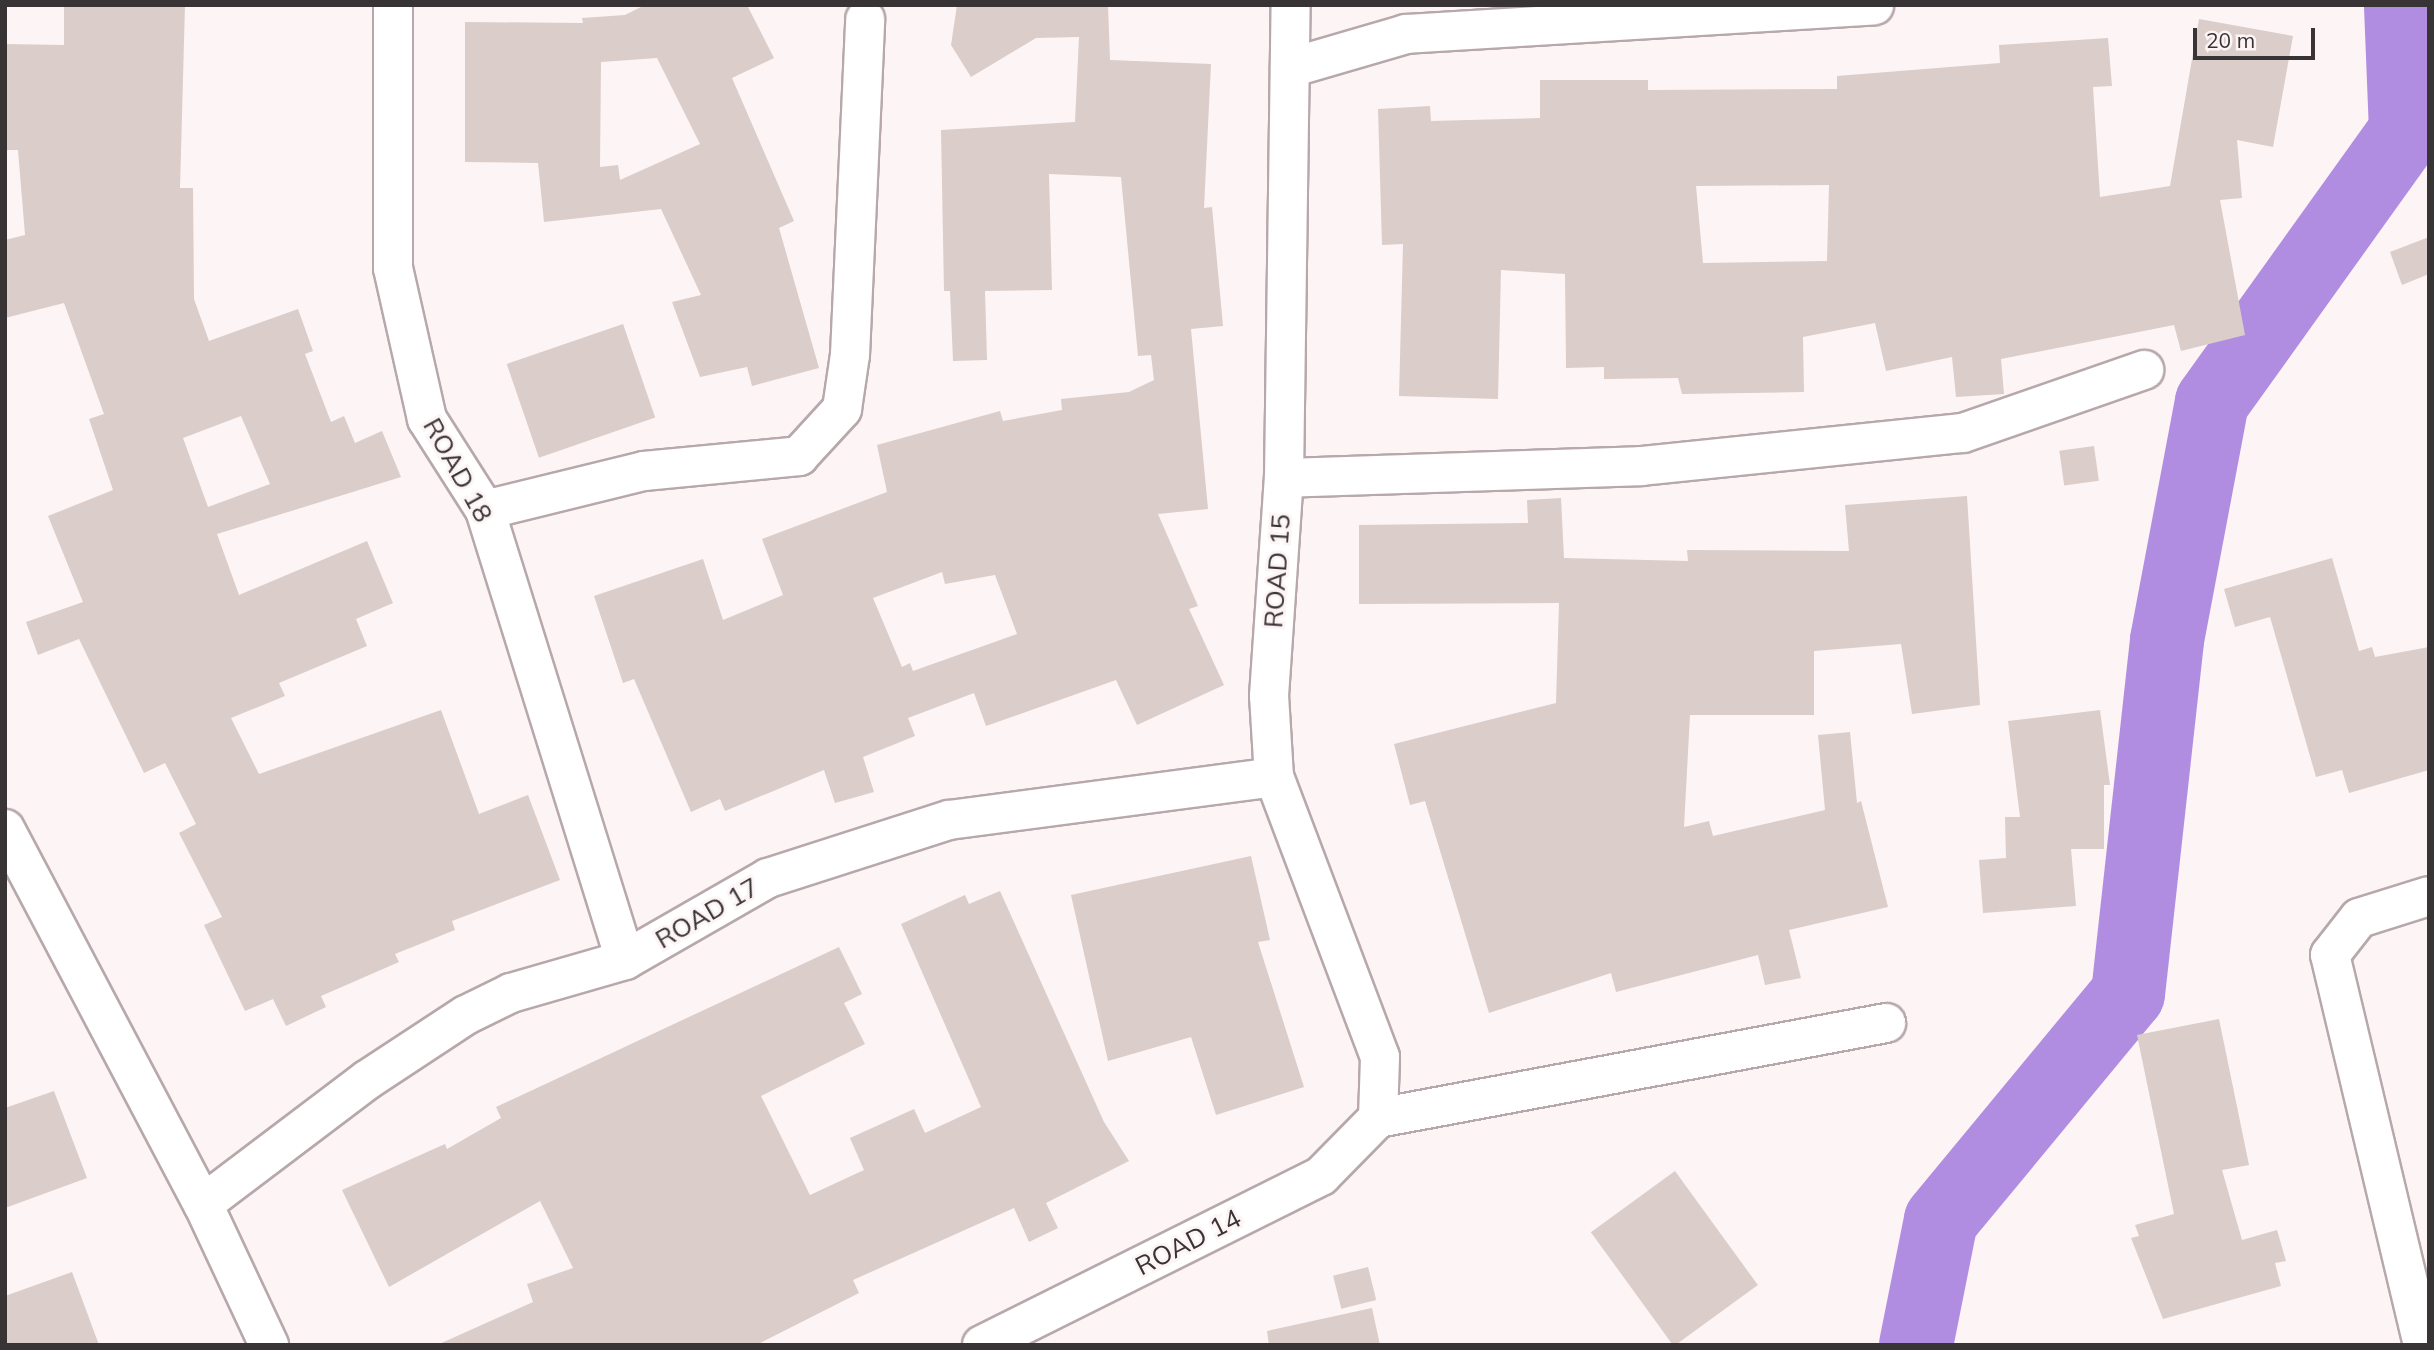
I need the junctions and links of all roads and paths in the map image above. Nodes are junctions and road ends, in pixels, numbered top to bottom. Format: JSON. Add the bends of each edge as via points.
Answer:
{"nodes":[{"id":1,"x":393,"y":5,"type":"edge"},
{"id":2,"x":1291,"y":5,"type":"edge"},
{"id":3,"x":1874,"y":5,"type":"edge"},
{"id":4,"x":865,"y":19,"type":"dead end"},
{"id":5,"x":1290,"y":68,"type":"junction"},
{"id":6,"x":2144,"y":370,"type":"dead end"},
{"id":7,"x":1284,"y":478,"type":"junction"},
{"id":8,"x":485,"y":510,"type":"junction"},
{"id":9,"x":1274,"y":777,"type":"junction"},
{"id":10,"x":5,"y":829,"type":"edge"},
{"id":11,"x":2429,"y":896,"type":"edge"},
{"id":12,"x":625,"y":960,"type":"junction"},
{"id":13,"x":1886,"y":1023,"type":"dead end"},
{"id":14,"x":1378,"y":1118,"type":"junction"},
{"id":15,"x":203,"y":1204,"type":"junction"},
{"id":16,"x":269,"y":1345,"type":"edge"},
{"id":17,"x":982,"y":1345,"type":"edge"},
{"id":18,"x":2423,"y":1345,"type":"edge"}],
"edges":[{"from":1,"to":8,"type":"street","name":"ROAD 18","via":[[393,268],[426,419]]},
{"from":2,"to":5,"type":"street","name":"ROAD 15"},
{"from":3,"to":5,"type":"street","via":[[1406,34]]},
{"from":4,"to":8,"type":"street","via":[[850,355],[842,409],[799,456],[644,471]]},
{"from":5,"to":7,"type":"street","name":"ROAD 15"},
{"from":6,"to":7,"type":"street","via":[[1963,433],[1642,466]]},
{"from":7,"to":9,"type":"street","name":"ROAD 15","via":[[1269,696]]},
{"from":8,"to":12,"type":"street","name":"ROAD 18"},
{"from":9,"to":12,"type":"street","name":"ROAD 17","via":[[949,820],[768,878]]},
{"from":9,"to":14,"type":"street","name":"ROAD 15","via":[[1380,1056]]},
{"from":10,"to":15,"type":"street"},
{"from":11,"to":18,"type":"street","via":[[2359,918],[2330,955]]},
{"from":12,"to":15,"type":"street","name":"ROAD 17","via":[[511,993],[466,1015],[367,1080]]},
{"from":13,"to":14,"type":"street"},
{"from":14,"to":17,"type":"street","name":"ROAD 14","via":[[1321,1175]]},
{"from":15,"to":16,"type":"street"}]}
